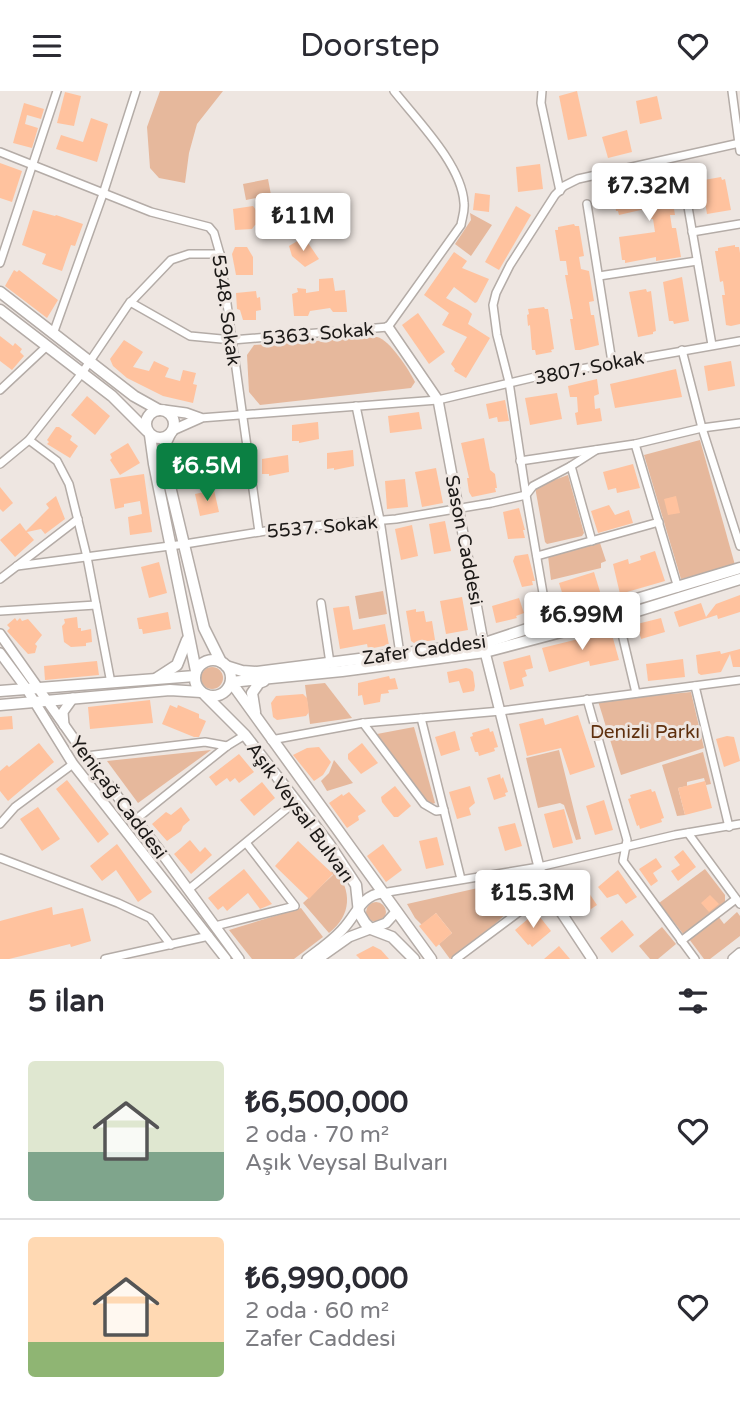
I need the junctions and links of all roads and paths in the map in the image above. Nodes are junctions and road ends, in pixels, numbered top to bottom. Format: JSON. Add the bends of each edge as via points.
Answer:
{"nodes":[{"id":1,"x":57,"y":91,"type":"edge"},
{"id":2,"x":136,"y":91,"type":"edge"},
{"id":3,"x":394,"y":91,"type":"edge"},
{"id":4,"x":542,"y":91,"type":"edge"},
{"id":5,"x":732,"y":91,"type":"edge"},
{"id":6,"x":740,"y":146,"type":"edge"},
{"id":7,"x":0,"y":152,"type":"edge"},
{"id":8,"x":34,"y":166,"type":"junction"},
{"id":9,"x":683,"y":179,"type":"dead end"},
{"id":10,"x":560,"y":191,"type":"junction"},
{"id":11,"x":103,"y":194,"type":"junction"},
{"id":12,"x":587,"y":204,"type":"dead end"},
{"id":13,"x":740,"y":224,"type":"edge"},
{"id":14,"x":692,"y":232,"type":"junction"},
{"id":15,"x":220,"y":254,"type":"junction"},
{"id":16,"x":697,"y":261,"type":"junction"},
{"id":17,"x":0,"y":263,"type":"edge"},
{"id":18,"x":599,"y":276,"type":"junction"},
{"id":19,"x":0,"y":292,"type":"edge"},
{"id":20,"x":130,"y":302,"type":"junction"},
{"id":21,"x":0,"y":310,"type":"edge"},
{"id":22,"x":388,"y":327,"type":"junction"},
{"id":23,"x":53,"y":334,"type":"junction"},
{"id":24,"x":232,"y":340,"type":"junction"},
{"id":25,"x":740,"y":341,"type":"edge"},
{"id":26,"x":712,"y":345,"type":"junction"},
{"id":27,"x":47,"y":346,"type":"junction"},
{"id":28,"x":682,"y":350,"type":"junction"},
{"id":29,"x":612,"y":362,"type":"junction"},
{"id":30,"x":89,"y":363,"type":"junction"},
{"id":31,"x":82,"y":373,"type":"junction"},
{"id":32,"x":509,"y":383,"type":"junction"},
{"id":33,"x":0,"y":390,"type":"edge"},
{"id":34,"x":438,"y":400,"type":"junction"},
{"id":35,"x":356,"y":406,"type":"junction"},
{"id":36,"x":161,"y":410,"type":"junction"},
{"id":37,"x":241,"y":414,"type":"junction"},
{"id":38,"x":200,"y":418,"type":"junction"},
{"id":39,"x":740,"y":423,"type":"edge"},
{"id":40,"x":702,"y":428,"type":"junction"},
{"id":41,"x":172,"y":432,"type":"junction"},
{"id":42,"x":148,"y":433,"type":"junction"},
{"id":43,"x":29,"y":440,"type":"junction"},
{"id":44,"x":635,"y":444,"type":"junction"},
{"id":45,"x":596,"y":450,"type":"junction"},
{"id":46,"x":520,"y":461,"type":"junction"},
{"id":47,"x":0,"y":464,"type":"edge"},
{"id":48,"x":571,"y":466,"type":"junction"},
{"id":49,"x":526,"y":495,"type":"junction"},
{"id":50,"x":459,"y":506,"type":"junction"},
{"id":51,"x":78,"y":519,"type":"junction"},
{"id":52,"x":380,"y":520,"type":"junction"},
{"id":53,"x":659,"y":522,"type":"junction"},
{"id":54,"x":258,"y":532,"type":"junction"},
{"id":55,"x":592,"y":541,"type":"junction"},
{"id":56,"x":185,"y":544,"type":"junction"},
{"id":57,"x":172,"y":545,"type":"junction"},
{"id":58,"x":740,"y":546,"type":"edge"},
{"id":59,"x":537,"y":556,"type":"junction"},
{"id":60,"x":87,"y":557,"type":"junction"},
{"id":61,"x":17,"y":566,"type":"junction"},
{"id":62,"x":740,"y":568,"type":"edge"},
{"id":63,"x":0,"y":579,"type":"edge"},
{"id":64,"x":740,"y":579,"type":"edge"},
{"id":65,"x":678,"y":588,"type":"junction"},
{"id":66,"x":321,"y":603,"type":"dead end"},
{"id":67,"x":96,"y":605,"type":"junction"},
{"id":68,"x":0,"y":611,"type":"edge"},
{"id":69,"x":618,"y":617,"type":"junction"},
{"id":70,"x":548,"y":622,"type":"junction"},
{"id":71,"x":0,"y":634,"type":"edge"},
{"id":72,"x":188,"y":636,"type":"junction"},
{"id":73,"x":485,"y":647,"type":"junction"},
{"id":74,"x":0,"y":653,"type":"edge"},
{"id":75,"x":400,"y":654,"type":"junction"},
{"id":76,"x":330,"y":663,"type":"junction"},
{"id":77,"x":224,"y":664,"type":"junction"},
{"id":78,"x":195,"y":674,"type":"junction"},
{"id":79,"x":272,"y":678,"type":"junction"},
{"id":80,"x":153,"y":680,"type":"junction"},
{"id":81,"x":740,"y":680,"type":"edge"},
{"id":82,"x":231,"y":682,"type":"junction"},
{"id":83,"x":111,"y":683,"type":"junction"},
{"id":84,"x":695,"y":686,"type":"junction"},
{"id":85,"x":38,"y":687,"type":"junction"},
{"id":86,"x":26,"y":688,"type":"junction"},
{"id":87,"x":0,"y":691,"type":"edge"},
{"id":88,"x":203,"y":693,"type":"junction"},
{"id":89,"x":636,"y":694,"type":"junction"},
{"id":90,"x":73,"y":698,"type":"junction"},
{"id":91,"x":587,"y":699,"type":"junction"},
{"id":92,"x":47,"y":700,"type":"junction"},
{"id":93,"x":33,"y":702,"type":"junction"},
{"id":94,"x":0,"y":705,"type":"edge"},
{"id":95,"x":501,"y":711,"type":"junction"},
{"id":96,"x":421,"y":718,"type":"junction"},
{"id":97,"x":258,"y":722,"type":"junction"},
{"id":98,"x":363,"y":723,"type":"junction"},
{"id":99,"x":65,"y":727,"type":"junction"},
{"id":100,"x":245,"y":735,"type":"junction"},
{"id":101,"x":271,"y":740,"type":"junction"},
{"id":102,"x":227,"y":746,"type":"junction"},
{"id":103,"x":86,"y":755,"type":"junction"},
{"id":104,"x":73,"y":764,"type":"junction"},
{"id":105,"x":296,"y":801,"type":"junction"},
{"id":106,"x":444,"y":810,"type":"junction"},
{"id":107,"x":135,"y":820,"type":"junction"},
{"id":108,"x":0,"y":824,"type":"edge"},
{"id":109,"x":740,"y":824,"type":"edge"},
{"id":110,"x":729,"y":827,"type":"junction"},
{"id":111,"x":688,"y":833,"type":"junction"},
{"id":112,"x":247,"y":844,"type":"junction"},
{"id":113,"x":625,"y":846,"type":"junction"},
{"id":114,"x":0,"y":857,"type":"edge"},
{"id":115,"x":539,"y":867,"type":"junction"},
{"id":116,"x":461,"y":879,"type":"junction"},
{"id":117,"x":188,"y":890,"type":"junction"},
{"id":118,"x":547,"y":891,"type":"junction"},
{"id":119,"x":382,"y":893,"type":"junction"},
{"id":120,"x":738,"y":902,"type":"edge"},
{"id":121,"x":359,"y":909,"type":"junction"},
{"id":122,"x":396,"y":912,"type":"junction"},
{"id":123,"x":215,"y":926,"type":"junction"},
{"id":124,"x":371,"y":929,"type":"junction"},
{"id":125,"x":209,"y":936,"type":"junction"},
{"id":126,"x":681,"y":941,"type":"junction"},
{"id":127,"x":170,"y":945,"type":"junction"},
{"id":128,"x":740,"y":953,"type":"edge"},
{"id":129,"x":105,"y":959,"type":"edge"},
{"id":130,"x":226,"y":959,"type":"edge"},
{"id":131,"x":239,"y":959,"type":"edge"},
{"id":132,"x":307,"y":959,"type":"edge"},
{"id":133,"x":317,"y":959,"type":"edge"},
{"id":134,"x":414,"y":959,"type":"edge"},
{"id":135,"x":431,"y":959,"type":"edge"},
{"id":136,"x":456,"y":959,"type":"edge"},
{"id":137,"x":592,"y":959,"type":"edge"},
{"id":138,"x":695,"y":959,"type":"edge"},
{"id":139,"x":733,"y":959,"type":"edge"}],
"edges":[{"from":1,"to":8,"type":"street"},
{"from":2,"to":11,"type":"street"},
{"from":3,"to":22,"type":"street","via":[[450,163],[465,207],[461,225]]},
{"from":4,"to":10,"type":"street"},
{"from":5,"to":6,"type":"street"},
{"from":6,"to":10,"type":"street","via":[[578,179]]},
{"from":7,"to":8,"type":"street","name":"5348. Sokak"},
{"from":8,"to":11,"type":"street","name":"5348. Sokak"},
{"from":8,"to":17,"type":"street"},
{"from":9,"to":14,"type":"street"},
{"from":10,"to":32,"type":"street","via":[[496,293],[497,335]]},
{"from":11,"to":15,"type":"street","name":"5348. Sokak","via":[[209,227]]},
{"from":11,"to":23,"type":"street"},
{"from":12,"to":18,"type":"street"},
{"from":13,"to":14,"type":"street"},
{"from":14,"to":16,"type":"street"},
{"from":15,"to":20,"type":"street","via":[[190,254],[171,260]]},
{"from":15,"to":24,"type":"street","name":"5348. Sokak"},
{"from":16,"to":18,"type":"street"},
{"from":16,"to":26,"type":"street"},
{"from":18,"to":29,"type":"street"},
{"from":19,"to":23,"type":"main road"},
{"from":20,"to":24,"type":"street","name":"5363. Sokak","via":[[190,336]]},
{"from":20,"to":30,"type":"street"},
{"from":21,"to":27,"type":"main road"},
{"from":22,"to":24,"type":"street","name":"5363. Sokak"},
{"from":22,"to":34,"type":"street","name":"Sason Caddesi"},
{"from":23,"to":30,"type":"main road"},
{"from":24,"to":37,"type":"street","name":"5348. Sokak"},
{"from":25,"to":26,"type":"street","name":"3807. Sokak"},
{"from":26,"to":28,"type":"street","name":"3807. Sokak"},
{"from":27,"to":31,"type":"main road"},
{"from":27,"to":33,"type":"street"},
{"from":28,"to":29,"type":"street","name":"3807. Sokak"},
{"from":28,"to":40,"type":"street"},
{"from":29,"to":32,"type":"street","name":"3807. Sokak"},
{"from":30,"to":31,"type":"street"},
{"from":30,"to":36,"type":"main road"},
{"from":31,"to":42,"type":"main road"},
{"from":31,"to":43,"type":"street"},
{"from":32,"to":34,"type":"street","name":"3807. Sokak"},
{"from":32,"to":46,"type":"street"},
{"from":34,"to":35,"type":"street","name":"3807. Sokak"},
{"from":34,"to":50,"type":"street","name":"Sason Caddesi"},
{"from":35,"to":37,"type":"street","name":"3807. Sokak"},
{"from":35,"to":52,"type":"street"},
{"from":36,"to":38,"type":"street"},
{"from":36,"to":41,"type":"main road","via":[[172,416]]},
{"from":36,"to":42,"type":"main road","via":[[147,417]]},
{"from":37,"to":38,"type":"street","name":"3807. Sokak"},
{"from":37,"to":54,"type":"street","name":"5348. Sokak"},
{"from":38,"to":41,"type":"street"},
{"from":39,"to":40,"type":"street"},
{"from":40,"to":44,"type":"street"},
{"from":40,"to":58,"type":"street"},
{"from":41,"to":42,"type":"main road","via":[[158,439]]},
{"from":41,"to":56,"type":"main road","via":[[163,457]]},
{"from":42,"to":57,"type":"main road"},
{"from":43,"to":47,"type":"street"},
{"from":43,"to":51,"type":"street","via":[[57,461]]},
{"from":44,"to":45,"type":"street"},
{"from":44,"to":53,"type":"street"},
{"from":45,"to":46,"type":"street"},
{"from":45,"to":48,"type":"street"},
{"from":46,"to":49,"type":"street"},
{"from":48,"to":49,"type":"street","via":[[533,486]]},
{"from":48,"to":55,"type":"street"},
{"from":49,"to":50,"type":"street","name":"5537. Sokak"},
{"from":49,"to":59,"type":"street"},
{"from":50,"to":52,"type":"street","name":"5537. Sokak"},
{"from":50,"to":73,"type":"street","name":"Sason Caddesi"},
{"from":51,"to":60,"type":"street"},
{"from":51,"to":61,"type":"street"},
{"from":52,"to":54,"type":"street","name":"5537. Sokak"},
{"from":52,"to":75,"type":"street"},
{"from":53,"to":55,"type":"street"},
{"from":53,"to":65,"type":"street"},
{"from":54,"to":56,"type":"street","name":"5537. Sokak"},
{"from":55,"to":59,"type":"street"},
{"from":56,"to":57,"type":"street","name":"5537. Sokak"},
{"from":56,"to":77,"type":"main road","via":[[204,628]]},
{"from":57,"to":60,"type":"street","name":"5537. Sokak"},
{"from":57,"to":72,"type":"main road"},
{"from":59,"to":70,"type":"street"},
{"from":60,"to":61,"type":"street","name":"5537. Sokak"},
{"from":60,"to":67,"type":"street"},
{"from":61,"to":63,"type":"street"},
{"from":62,"to":65,"type":"main road","name":"Zafer Caddesi"},
{"from":64,"to":69,"type":"main road"},
{"from":65,"to":70,"type":"main road","name":"Zafer Caddesi"},
{"from":66,"to":76,"type":"street"},
{"from":67,"to":68,"type":"street"},
{"from":67,"to":83,"type":"street"},
{"from":69,"to":73,"type":"main road"},
{"from":69,"to":89,"type":"street"},
{"from":70,"to":73,"type":"main road","name":"Zafer Caddesi"},
{"from":71,"to":85,"type":"street","name":"Yeniçağ Caddesi"},
{"from":72,"to":78,"type":"main road"},
{"from":72,"to":80,"type":"main road","via":[[177,664]]},
{"from":73,"to":75,"type":"main road","name":"Zafer Caddesi"},
{"from":73,"to":79,"type":"main road"},
{"from":73,"to":95,"type":"street","name":"Sason Caddesi"},
{"from":74,"to":86,"type":"street","name":"Yeniçağ Caddesi"},
{"from":75,"to":76,"type":"main road","name":"Zafer Caddesi"},
{"from":76,"to":77,"type":"main road","name":"Zafer Caddesi","via":[[257,672]]},
{"from":77,"to":78,"type":"main road","via":[[209,660]]},
{"from":77,"to":82,"type":"main road"},
{"from":78,"to":80,"type":"main road"},
{"from":78,"to":88,"type":"main road"},
{"from":79,"to":82,"type":"main road"},
{"from":79,"to":97,"type":"main road","via":[[259,683],[252,693]]},
{"from":80,"to":83,"type":"main road"},
{"from":81,"to":84,"type":"street"},
{"from":82,"to":88,"type":"main road","via":[[221,694]]},
{"from":82,"to":97,"type":"main road","name":"Aşık Veysal Bulvarı"},
{"from":83,"to":85,"type":"main road"},
{"from":84,"to":89,"type":"street"},
{"from":84,"to":110,"type":"street"},
{"from":85,"to":86,"type":"main road"},
{"from":85,"to":92,"type":"street","name":"Yeniçağ Caddesi"},
{"from":86,"to":87,"type":"main road"},
{"from":86,"to":93,"type":"street","name":"Yeniçağ Caddesi"},
{"from":88,"to":90,"type":"main road","via":[[170,690]]},
{"from":88,"to":100,"type":"main road","name":"Aşık Veysal Bulvarı"},
{"from":89,"to":91,"type":"street"},
{"from":90,"to":92,"type":"main road"},
{"from":90,"to":99,"type":"street","via":[[63,712]]},
{"from":91,"to":95,"type":"street"},
{"from":91,"to":113,"type":"street"},
{"from":92,"to":93,"type":"main road"},
{"from":92,"to":99,"type":"street","name":"Yeniçağ Caddesi"},
{"from":93,"to":94,"type":"main road"},
{"from":93,"to":104,"type":"street","name":"Yeniçağ Caddesi"},
{"from":95,"to":96,"type":"street"},
{"from":95,"to":115,"type":"street","name":"Sason Caddesi"},
{"from":96,"to":98,"type":"street"},
{"from":96,"to":106,"type":"street"},
{"from":97,"to":101,"type":"main road","name":"Aşık Veysal Bulvarı"},
{"from":98,"to":101,"type":"street"},
{"from":98,"to":106,"type":"street","via":[[424,804]]},
{"from":99,"to":103,"type":"street","name":"Yeniçağ Caddesi"},
{"from":100,"to":102,"type":"street"},
{"from":100,"to":105,"type":"main road","name":"Aşık Veysal Bulvarı"},
{"from":101,"to":119,"type":"main road","name":"Aşık Veysal Bulvarı"},
{"from":102,"to":103,"type":"street","via":[[205,742]]},
{"from":102,"to":107,"type":"street"},
{"from":103,"to":107,"type":"street","name":"Yeniçağ Caddesi"},
{"from":104,"to":108,"type":"street","via":[[15,807]]},
{"from":104,"to":125,"type":"street","name":"Yeniçağ Caddesi"},
{"from":105,"to":112,"type":"street"},
{"from":105,"to":121,"type":"main road","name":"Aşık Veysal Bulvarı","via":[[353,879]]},
{"from":106,"to":116,"type":"street"},
{"from":107,"to":117,"type":"street","name":"Yeniçağ Caddesi"},
{"from":109,"to":110,"type":"street"},
{"from":110,"to":111,"type":"street"},
{"from":111,"to":113,"type":"street"},
{"from":111,"to":120,"type":"street"},
{"from":112,"to":117,"type":"street"},
{"from":112,"to":123,"type":"street","via":[[295,906]]},
{"from":113,"to":115,"type":"street"},
{"from":113,"to":126,"type":"street","via":[[622,862]]},
{"from":114,"to":127,"type":"street","via":[[150,918]]},
{"from":115,"to":116,"type":"street"},
{"from":115,"to":118,"type":"street","name":"Sason Caddesi"},
{"from":116,"to":119,"type":"street"},
{"from":117,"to":123,"type":"street","name":"Yeniçağ Caddesi"},
{"from":118,"to":136,"type":"street"},
{"from":118,"to":137,"type":"street","name":"Sason Caddesi"},
{"from":119,"to":121,"type":"street","via":[[369,897]]},
{"from":119,"to":122,"type":"main road","name":"Aşık Veysal Bulvarı"},
{"from":120,"to":126,"type":"street"},
{"from":121,"to":124,"type":"main road","name":"Aşık Veysal Bulvarı"},
{"from":121,"to":132,"type":"street"},
{"from":122,"to":124,"type":"street"},
{"from":122,"to":135,"type":"main road","name":"Aşık Veysal Bulvarı"},
{"from":123,"to":131,"type":"street","name":"Yeniçağ Caddesi"},
{"from":124,"to":133,"type":"street","via":[[349,937]]},
{"from":124,"to":134,"type":"main road","name":"Aşık Veysal Bulvarı","via":[[392,937]]},
{"from":125,"to":127,"type":"street"},
{"from":125,"to":130,"type":"street","name":"Yeniçağ Caddesi"},
{"from":126,"to":138,"type":"street"},
{"from":127,"to":129,"type":"street"},
{"from":128,"to":139,"type":"street"}]}
